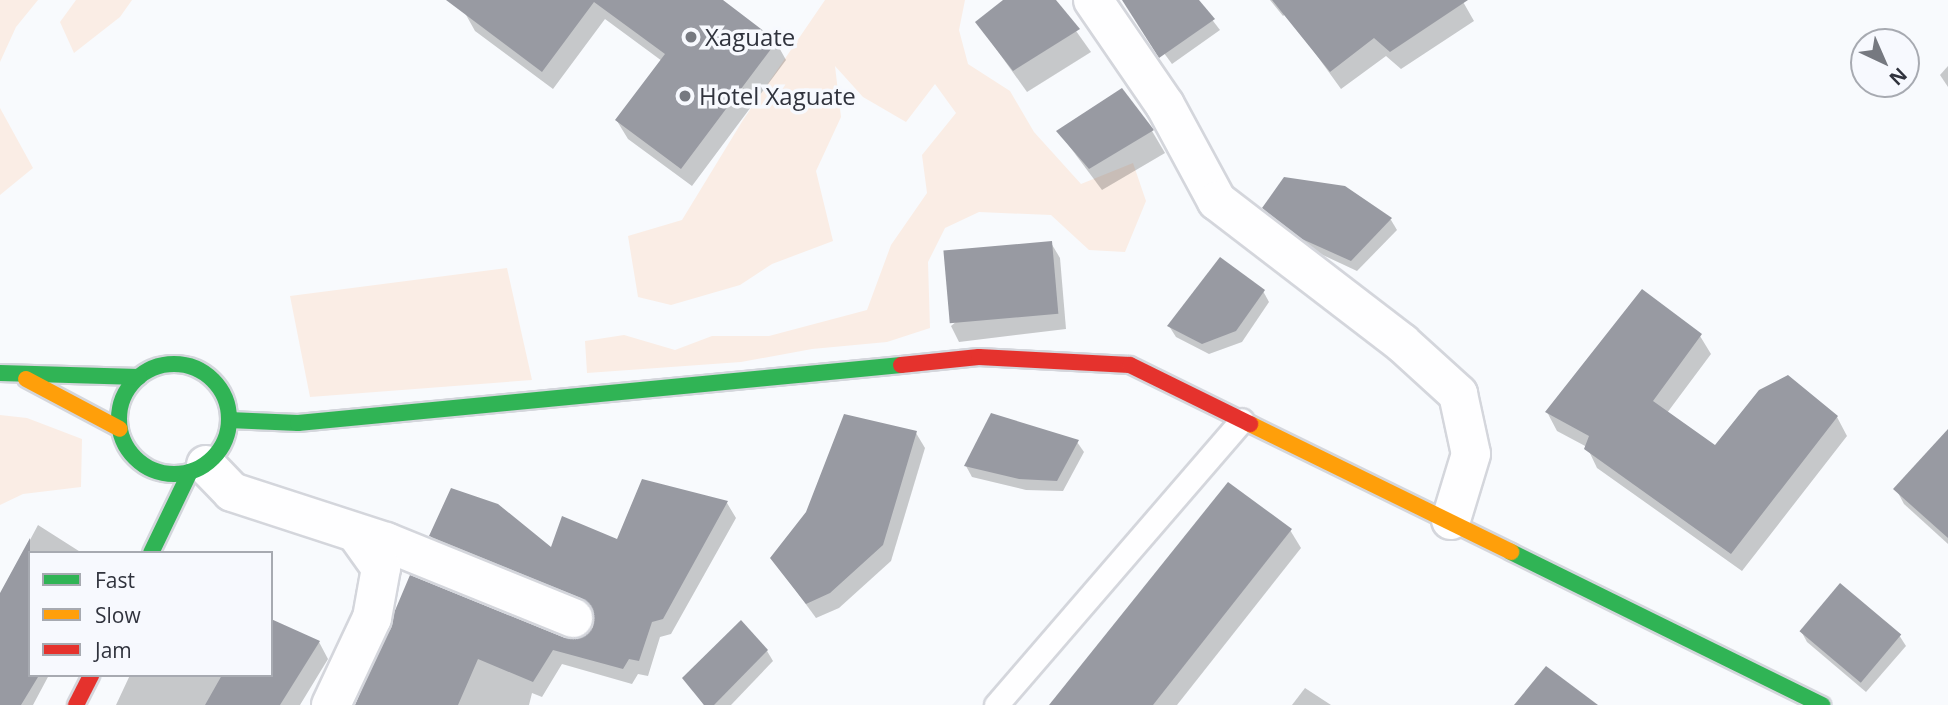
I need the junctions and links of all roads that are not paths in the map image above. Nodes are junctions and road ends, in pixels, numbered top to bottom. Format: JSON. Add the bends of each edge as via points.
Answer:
{"nodes":[{"id":1,"x":1093,"y":0,"type":"edge"},
{"id":2,"x":0,"y":373,"type":"edge"},
{"id":3,"x":21,"y":376,"type":"junction"},
{"id":4,"x":139,"y":377,"type":"junction"},
{"id":5,"x":229,"y":420,"type":"junction"},
{"id":6,"x":1242,"y":420,"type":"junction"},
{"id":7,"x":120,"y":429,"type":"junction"},
{"id":8,"x":198,"y":469,"type":"junction"},
{"id":9,"x":1451,"y":520,"type":"junction"},
{"id":10,"x":356,"y":533,"type":"junction"},
{"id":11,"x":152,"y":551,"type":"edge"},
{"id":12,"x":573,"y":618,"type":"dead end"},
{"id":13,"x":90,"y":677,"type":"edge"},
{"id":14,"x":76,"y":705,"type":"edge"},
{"id":15,"x":331,"y":705,"type":"edge"},
{"id":16,"x":996,"y":705,"type":"edge"},
{"id":17,"x":1822,"y":705,"type":"edge"}],
"edges":[{"from":1,"to":9,"type":"street","via":[[1165,106],[1217,201],[1402,343],[1458,394],[1471,454]]},
{"from":2,"to":3,"type":"main road"},
{"from":3,"to":4,"type":"main road"},
{"from":3,"to":7,"type":"main road"},
{"from":4,"to":5,"type":"main road","via":[[171,364],[202,371],[223,393]]},
{"from":4,"to":7,"type":"main road","via":[[126,392]]},
{"from":5,"to":6,"type":"main road","via":[[298,423],[979,358],[1130,365]]},
{"from":5,"to":8,"type":"main road","via":[[227,438]]},
{"from":6,"to":9,"type":"main road"},
{"from":6,"to":16,"type":"lane"},
{"from":7,"to":8,"type":"main road","via":[[138,462],[155,471]]},
{"from":8,"to":10,"type":"street","via":[[232,492]]},
{"from":8,"to":11,"type":"main road"},
{"from":9,"to":17,"type":"main road"},
{"from":10,"to":12,"type":"street"},
{"from":10,"to":15,"type":"street","via":[[381,568],[372,618]]},
{"from":13,"to":14,"type":"main road"}]}
